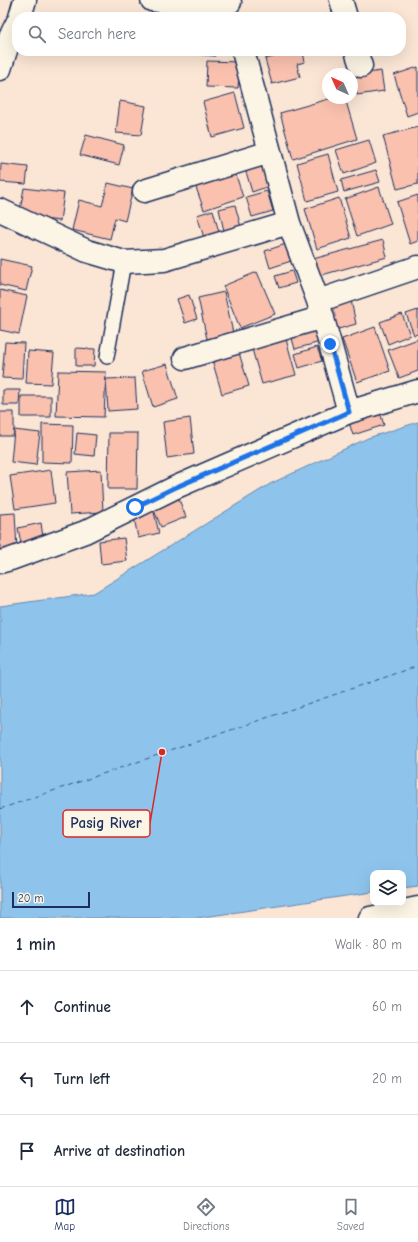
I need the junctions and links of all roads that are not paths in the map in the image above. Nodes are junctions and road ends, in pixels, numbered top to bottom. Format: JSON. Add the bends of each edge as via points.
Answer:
{"nodes":[{"id":1,"x":25,"y":0,"type":"edge"},
{"id":2,"x":152,"y":0,"type":"edge"},
{"id":3,"x":341,"y":0,"type":"edge"},
{"id":4,"x":232,"y":6,"type":"edge"},
{"id":5,"x":21,"y":12,"type":"edge"},
{"id":6,"x":345,"y":12,"type":"edge"},
{"id":7,"x":12,"y":33,"type":"edge"},
{"id":8,"x":244,"y":56,"type":"edge"},
{"id":9,"x":0,"y":69,"type":"edge"},
{"id":10,"x":270,"y":152,"type":"junction"},
{"id":11,"x":144,"y":191,"type":"dead end"},
{"id":12,"x":0,"y":210,"type":"edge"},
{"id":13,"x":289,"y":223,"type":"junction"},
{"id":14,"x":124,"y":262,"type":"junction"},
{"id":15,"x":418,"y":267,"type":"edge"},
{"id":16,"x":320,"y":309,"type":"junction"},
{"id":17,"x":107,"y":357,"type":"dead end"},
{"id":18,"x":185,"y":358,"type":"dead end"},
{"id":19,"x":418,"y":391,"type":"edge"},
{"id":20,"x":349,"y":412,"type":"junction"},
{"id":21,"x":0,"y":562,"type":"edge"},
{"id":22,"x":418,"y":908,"type":"edge"},
{"id":23,"x":370,"y":918,"type":"edge"}],
"edges":[{"from":1,"to":5,"type":"street"},
{"from":2,"to":4,"type":"street"},
{"from":3,"to":6,"type":"street"},
{"from":7,"to":9,"type":"street"},
{"from":8,"to":10,"type":"street"},
{"from":10,"to":11,"type":"street"},
{"from":10,"to":13,"type":"street"},
{"from":12,"to":14,"type":"street","via":[[88,251]]},
{"from":13,"to":14,"type":"street","via":[[164,260]]},
{"from":13,"to":16,"type":"street"},
{"from":14,"to":17,"type":"lane"},
{"from":15,"to":16,"type":"street"},
{"from":16,"to":18,"type":"street"},
{"from":16,"to":20,"type":"street"},
{"from":19,"to":20,"type":"street"},
{"from":20,"to":21,"type":"street","via":[[174,488],[84,532]]},
{"from":22,"to":23,"type":"street"}]}
